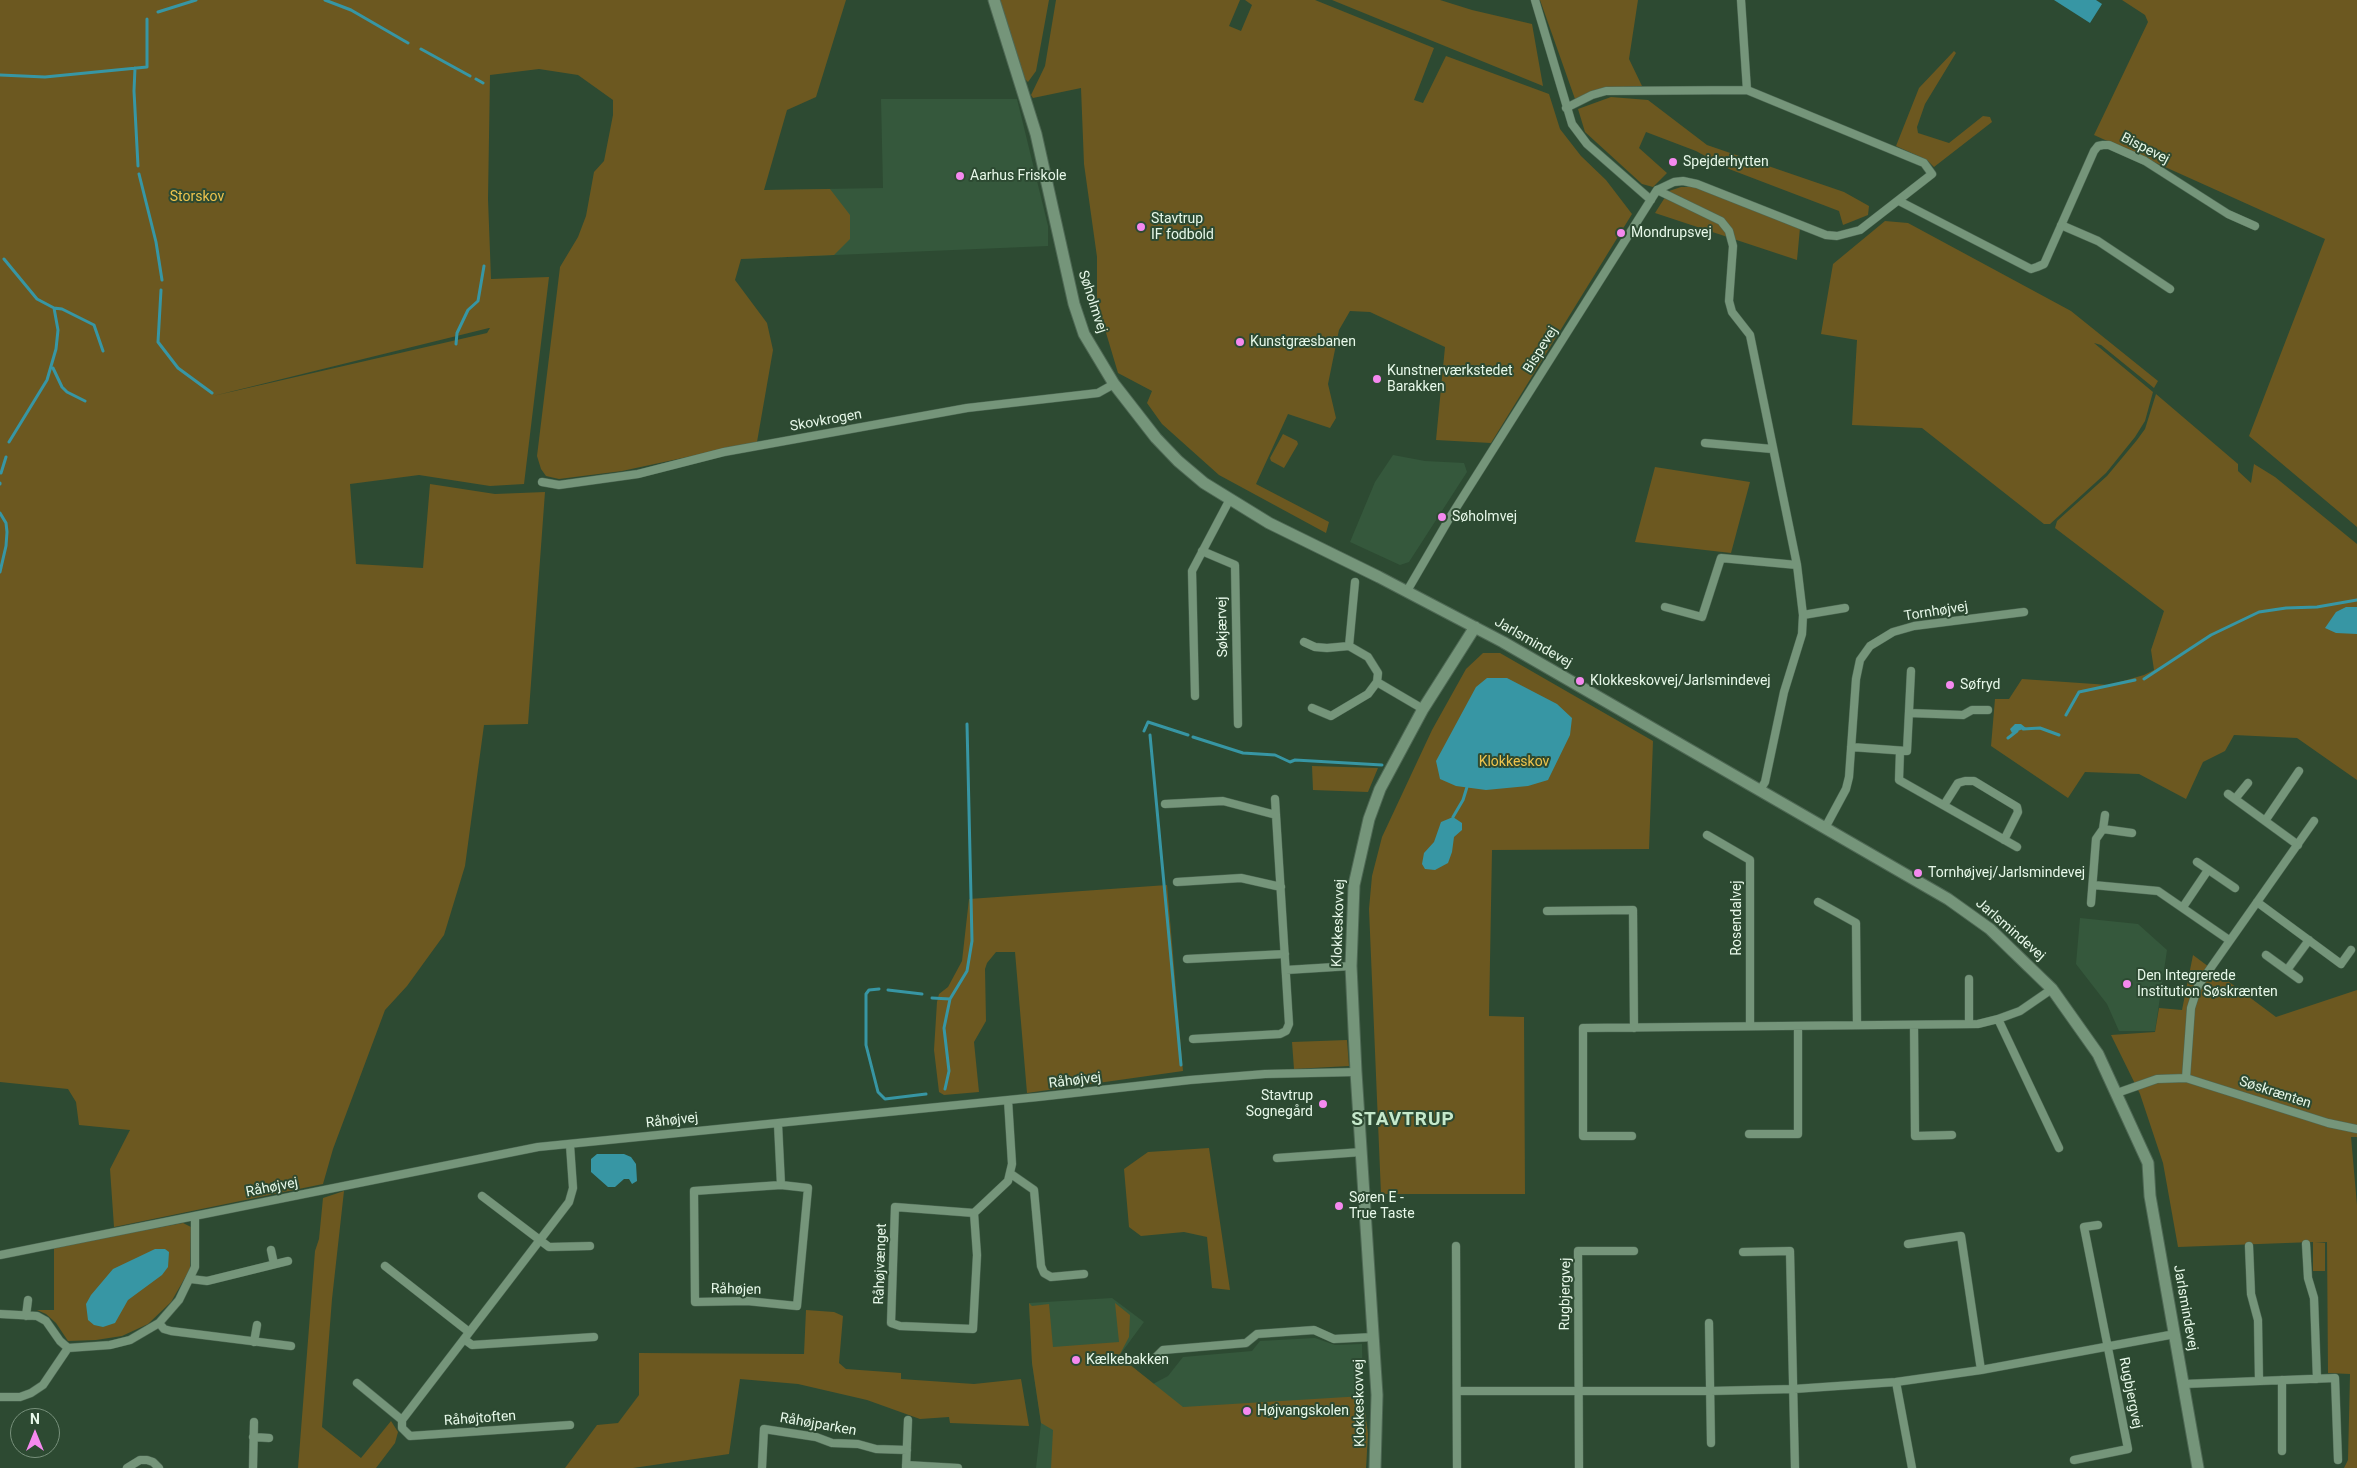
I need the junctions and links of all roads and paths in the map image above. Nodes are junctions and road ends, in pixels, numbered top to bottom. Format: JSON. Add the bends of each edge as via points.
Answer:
{"nodes":[{"id":1,"x":994,"y":0,"type":"edge"},
{"id":2,"x":1535,"y":0,"type":"edge"},
{"id":3,"x":1741,"y":0,"type":"edge"},
{"id":4,"x":1747,"y":90,"type":"junction"},
{"id":5,"x":1566,"y":108,"type":"junction"},
{"id":6,"x":1657,"y":190,"type":"junction"},
{"id":7,"x":1650,"y":200,"type":"junction"},
{"id":8,"x":1898,"y":201,"type":"junction"},
{"id":9,"x":2061,"y":225,"type":"junction"},
{"id":10,"x":2255,"y":226,"type":"dead end"},
{"id":11,"x":2170,"y":289,"type":"dead end"},
{"id":12,"x":1114,"y":384,"type":"junction"},
{"id":13,"x":1705,"y":443,"type":"dead end"},
{"id":14,"x":1772,"y":449,"type":"junction"},
{"id":15,"x":542,"y":482,"type":"dead end"},
{"id":16,"x":1230,"y":499,"type":"junction"},
{"id":17,"x":1202,"y":551,"type":"junction"},
{"id":18,"x":1797,"y":566,"type":"junction"},
{"id":19,"x":1355,"y":582,"type":"dead end"},
{"id":20,"x":1408,"y":591,"type":"junction"},
{"id":21,"x":1665,"y":607,"type":"dead end"},
{"id":22,"x":1845,"y":608,"type":"dead end"},
{"id":23,"x":2024,"y":612,"type":"dead end"},
{"id":24,"x":1802,"y":615,"type":"junction"},
{"id":25,"x":1475,"y":627,"type":"junction"},
{"id":26,"x":1304,"y":642,"type":"dead end"},
{"id":27,"x":1349,"y":646,"type":"junction"},
{"id":28,"x":1911,"y":671,"type":"dead end"},
{"id":29,"x":1377,"y":682,"type":"junction"},
{"id":30,"x":1195,"y":696,"type":"dead end"},
{"id":31,"x":1312,"y":708,"type":"dead end"},
{"id":32,"x":1423,"y":709,"type":"junction"},
{"id":33,"x":1988,"y":710,"type":"dead end"},
{"id":34,"x":1909,"y":713,"type":"junction"},
{"id":35,"x":1238,"y":724,"type":"dead end"},
{"id":36,"x":1851,"y":747,"type":"junction"},
{"id":37,"x":1900,"y":750,"type":"junction"},
{"id":38,"x":2299,"y":770,"type":"dead end"},
{"id":39,"x":2248,"y":783,"type":"dead end"},
{"id":40,"x":1760,"y":790,"type":"junction"},
{"id":41,"x":2228,"y":794,"type":"dead end"},
{"id":42,"x":1275,"y":799,"type":"dead end"},
{"id":43,"x":2235,"y":799,"type":"junction"},
{"id":44,"x":1164,"y":804,"type":"dead end"},
{"id":45,"x":1944,"y":805,"type":"junction"},
{"id":46,"x":1276,"y":815,"type":"junction"},
{"id":47,"x":2105,"y":815,"type":"dead end"},
{"id":48,"x":2265,"y":821,"type":"junction"},
{"id":49,"x":2314,"y":821,"type":"dead end"},
{"id":50,"x":1825,"y":828,"type":"junction"},
{"id":51,"x":2103,"y":829,"type":"junction"},
{"id":52,"x":2132,"y":833,"type":"dead end"},
{"id":53,"x":1707,"y":835,"type":"dead end"},
{"id":54,"x":2004,"y":840,"type":"junction"},
{"id":55,"x":2298,"y":845,"type":"junction"},
{"id":56,"x":2016,"y":847,"type":"dead end"},
{"id":57,"x":2197,"y":862,"type":"dead end"},
{"id":58,"x":2208,"y":870,"type":"junction"},
{"id":59,"x":1177,"y":882,"type":"dead end"},
{"id":60,"x":2093,"y":885,"type":"junction"},
{"id":61,"x":1281,"y":887,"type":"junction"},
{"id":62,"x":2235,"y":888,"type":"dead end"},
{"id":63,"x":1818,"y":902,"type":"dead end"},
{"id":64,"x":2257,"y":902,"type":"junction"},
{"id":65,"x":2091,"y":903,"type":"dead end"},
{"id":66,"x":2183,"y":907,"type":"junction"},
{"id":67,"x":1547,"y":911,"type":"dead end"},
{"id":68,"x":2229,"y":940,"type":"junction"},
{"id":69,"x":2309,"y":940,"type":"junction"},
{"id":70,"x":2351,"y":950,"type":"dead end"},
{"id":71,"x":1285,"y":954,"type":"junction"},
{"id":72,"x":2266,"y":955,"type":"dead end"},
{"id":73,"x":1187,"y":959,"type":"dead end"},
{"id":74,"x":1352,"y":966,"type":"junction"},
{"id":75,"x":1286,"y":970,"type":"junction"},
{"id":76,"x":2287,"y":970,"type":"junction"},
{"id":77,"x":1969,"y":979,"type":"dead end"},
{"id":78,"x":2299,"y":979,"type":"dead end"},
{"id":79,"x":2052,"y":989,"type":"junction"},
{"id":80,"x":1998,"y":1020,"type":"junction"},
{"id":81,"x":1969,"y":1024,"type":"junction"},
{"id":82,"x":1857,"y":1025,"type":"junction"},
{"id":83,"x":1914,"y":1025,"type":"junction"},
{"id":84,"x":1750,"y":1026,"type":"junction"},
{"id":85,"x":1798,"y":1026,"type":"junction"},
{"id":86,"x":1634,"y":1028,"type":"junction"},
{"id":87,"x":1193,"y":1039,"type":"dead end"},
{"id":88,"x":1356,"y":1072,"type":"junction"},
{"id":89,"x":2186,"y":1078,"type":"junction"},
{"id":90,"x":2117,"y":1093,"type":"junction"},
{"id":91,"x":1008,"y":1100,"type":"junction"},
{"id":92,"x":778,"y":1124,"type":"junction"},
{"id":93,"x":2357,"y":1129,"type":"edge"},
{"id":94,"x":1749,"y":1134,"type":"dead end"},
{"id":95,"x":1952,"y":1135,"type":"dead end"},
{"id":96,"x":1632,"y":1136,"type":"dead end"},
{"id":97,"x":570,"y":1145,"type":"junction"},
{"id":98,"x":2059,"y":1148,"type":"dead end"},
{"id":99,"x":1362,"y":1152,"type":"junction"},
{"id":100,"x":1277,"y":1158,"type":"dead end"},
{"id":101,"x":1011,"y":1174,"type":"junction"},
{"id":102,"x":781,"y":1184,"type":"junction"},
{"id":103,"x":482,"y":1196,"type":"dead end"},
{"id":104,"x":974,"y":1213,"type":"junction"},
{"id":105,"x":195,"y":1216,"type":"junction"},
{"id":106,"x":2098,"y":1225,"type":"dead end"},
{"id":107,"x":540,"y":1240,"type":"junction"},
{"id":108,"x":1908,"y":1244,"type":"dead end"},
{"id":109,"x":2306,"y":1244,"type":"dead end"},
{"id":110,"x":590,"y":1246,"type":"dead end"},
{"id":111,"x":1456,"y":1246,"type":"dead end"},
{"id":112,"x":2249,"y":1246,"type":"dead end"},
{"id":113,"x":271,"y":1250,"type":"dead end"},
{"id":114,"x":1634,"y":1251,"type":"dead end"},
{"id":115,"x":1744,"y":1252,"type":"dead end"},
{"id":116,"x":0,"y":1255,"type":"edge"},
{"id":117,"x":288,"y":1261,"type":"dead end"},
{"id":118,"x":274,"y":1264,"type":"junction"},
{"id":119,"x":385,"y":1266,"type":"dead end"},
{"id":120,"x":1084,"y":1274,"type":"dead end"},
{"id":121,"x":191,"y":1278,"type":"junction"},
{"id":122,"x":28,"y":1300,"type":"dead end"},
{"id":123,"x":0,"y":1314,"type":"edge"},
{"id":124,"x":26,"y":1316,"type":"junction"},
{"id":125,"x":159,"y":1323,"type":"junction"},
{"id":126,"x":1709,"y":1323,"type":"dead end"},
{"id":127,"x":257,"y":1325,"type":"dead end"},
{"id":128,"x":469,"y":1332,"type":"junction"},
{"id":129,"x":2175,"y":1334,"type":"junction"},
{"id":130,"x":594,"y":1337,"type":"dead end"},
{"id":131,"x":1374,"y":1337,"type":"junction"},
{"id":132,"x":464,"y":1339,"type":"junction"},
{"id":133,"x":254,"y":1342,"type":"junction"},
{"id":134,"x":290,"y":1346,"type":"dead end"},
{"id":135,"x":2108,"y":1346,"type":"junction"},
{"id":136,"x":68,"y":1348,"type":"junction"},
{"id":137,"x":1154,"y":1359,"type":"dead end"},
{"id":138,"x":1981,"y":1370,"type":"junction"},
{"id":139,"x":2317,"y":1379,"type":"junction"},
{"id":140,"x":2282,"y":1380,"type":"junction"},
{"id":141,"x":2259,"y":1381,"type":"junction"},
{"id":142,"x":1896,"y":1382,"type":"junction"},
{"id":143,"x":356,"y":1383,"type":"dead end"},
{"id":144,"x":2184,"y":1384,"type":"junction"},
{"id":145,"x":1794,"y":1389,"type":"junction"},
{"id":146,"x":1457,"y":1391,"type":"junction"},
{"id":147,"x":1578,"y":1391,"type":"junction"},
{"id":148,"x":1710,"y":1391,"type":"junction"},
{"id":149,"x":0,"y":1397,"type":"edge"},
{"id":150,"x":402,"y":1420,"type":"junction"},
{"id":151,"x":908,"y":1420,"type":"dead end"},
{"id":152,"x":254,"y":1422,"type":"dead end"},
{"id":153,"x":570,"y":1425,"type":"dead end"},
{"id":154,"x":253,"y":1437,"type":"junction"},
{"id":155,"x":269,"y":1438,"type":"dead end"},
{"id":156,"x":1711,"y":1443,"type":"dead end"},
{"id":157,"x":907,"y":1450,"type":"junction"},
{"id":158,"x":2282,"y":1452,"type":"dead end"},
{"id":159,"x":2074,"y":1460,"type":"dead end"},
{"id":160,"x":2338,"y":1460,"type":"dead end"},
{"id":161,"x":906,"y":1466,"type":"edge"},
{"id":162,"x":127,"y":1468,"type":"edge"},
{"id":163,"x":159,"y":1468,"type":"edge"},
{"id":164,"x":253,"y":1468,"type":"edge"},
{"id":165,"x":762,"y":1468,"type":"edge"},
{"id":166,"x":958,"y":1468,"type":"edge"},
{"id":167,"x":1375,"y":1468,"type":"edge"},
{"id":168,"x":1457,"y":1468,"type":"edge"},
{"id":169,"x":1579,"y":1468,"type":"edge"},
{"id":170,"x":1794,"y":1468,"type":"edge"},
{"id":171,"x":1912,"y":1468,"type":"edge"},
{"id":172,"x":2198,"y":1468,"type":"edge"}],
"edges":[{"from":1,"to":12,"type":"street","name":"Søholmvej","via":[[1036,134],[1074,304],[1084,334]]},
{"from":2,"to":5,"type":"street"},
{"from":3,"to":4,"type":"street"},
{"from":4,"to":5,"type":"street","via":[[1606,91]]},
{"from":4,"to":8,"type":"street","via":[[1924,163],[1932,174]]},
{"from":5,"to":7,"type":"street","via":[[1572,124],[1587,144]]},
{"from":6,"to":7,"type":"street","name":"Bispevej"},
{"from":6,"to":8,"type":"street","via":[[1674,182],[1697,184],[1826,235],[1837,236],[1860,230]]},
{"from":6,"to":14,"type":"street","via":[[1721,221],[1729,231],[1733,246],[1729,301],[1732,312],[1750,335]]},
{"from":7,"to":20,"type":"street","name":"Bispevej","via":[[1445,525]]},
{"from":8,"to":9,"type":"street","name":"Bispevej","via":[[2031,269],[2044,264]]},
{"from":9,"to":10,"type":"street","name":"Bispevej","via":[[2094,151],[2098,146],[2109,145],[2145,161],[2228,214]]},
{"from":9,"to":11,"type":"street","via":[[2098,241]]},
{"from":12,"to":15,"type":"street","name":"Skovkrogen","via":[[1098,393],[967,408],[724,452],[638,474],[559,485]]},
{"from":12,"to":16,"type":"street","name":"Søholmvej","via":[[1178,461]]},
{"from":13,"to":14,"type":"street"},
{"from":14,"to":18,"type":"street"},
{"from":16,"to":17,"type":"street"},
{"from":16,"to":20,"type":"street","name":"Søholmvej","via":[[1269,523]]},
{"from":17,"to":30,"type":"street","via":[[1192,571],[1191,581]]},
{"from":17,"to":35,"type":"street","name":"Søkjærvej","via":[[1235,565]]},
{"from":18,"to":21,"type":"street","via":[[1721,558],[1702,617]]},
{"from":18,"to":24,"type":"street"},
{"from":19,"to":27,"type":"street"},
{"from":20,"to":25,"type":"street","name":"Søholmvej"},
{"from":22,"to":24,"type":"street"},
{"from":23,"to":36,"type":"street","name":"Tornhøjvej","via":[[1914,626],[1893,632],[1870,646],[1860,660],[1856,679]]},
{"from":24,"to":40,"type":"street","via":[[1802,634],[1784,692],[1765,782]]},
{"from":25,"to":32,"type":"street","name":"Klokkeskovvej"},
{"from":25,"to":40,"type":"street","name":"Jarlsmindevej"},
{"from":26,"to":27,"type":"street","via":[[1315,647]]},
{"from":27,"to":29,"type":"street","via":[[1375,665]]},
{"from":28,"to":34,"type":"street"},
{"from":29,"to":31,"type":"street","via":[[1359,701],[1331,716]]},
{"from":29,"to":32,"type":"street"},
{"from":32,"to":74,"type":"street","name":"Klokkeskovvej","via":[[1380,789],[1367,825],[1354,885]]},
{"from":33,"to":34,"type":"street","via":[[1972,710],[1963,715]]},
{"from":34,"to":37,"type":"street","via":[[1907,751]]},
{"from":36,"to":37,"type":"street"},
{"from":36,"to":50,"type":"street","name":"Tornhøjvej","via":[[1846,789]]},
{"from":37,"to":45,"type":"street","via":[[1899,780]]},
{"from":38,"to":48,"type":"street"},
{"from":39,"to":43,"type":"street"},
{"from":40,"to":50,"type":"street","name":"Jarlsmindevej"},
{"from":41,"to":43,"type":"street"},
{"from":42,"to":46,"type":"street"},
{"from":43,"to":48,"type":"street"},
{"from":44,"to":46,"type":"street","via":[[1223,801]]},
{"from":45,"to":54,"type":"street"},
{"from":45,"to":54,"type":"street","via":[[1958,784],[1974,781],[2017,807],[2018,812]]},
{"from":46,"to":61,"type":"street"},
{"from":47,"to":51,"type":"street"},
{"from":48,"to":55,"type":"street"},
{"from":49,"to":55,"type":"street"},
{"from":50,"to":79,"type":"street","name":"Jarlsmindevej","via":[[1982,922]]},
{"from":51,"to":52,"type":"street"},
{"from":51,"to":60,"type":"street","via":[[2096,839]]},
{"from":53,"to":84,"type":"street","name":"Rosendalvej","via":[[1750,860]]},
{"from":54,"to":56,"type":"street"},
{"from":55,"to":64,"type":"street"},
{"from":57,"to":58,"type":"street"},
{"from":58,"to":62,"type":"street"},
{"from":58,"to":66,"type":"street"},
{"from":59,"to":61,"type":"street","via":[[1241,878]]},
{"from":60,"to":65,"type":"street"},
{"from":60,"to":66,"type":"street","via":[[2158,891]]},
{"from":61,"to":71,"type":"street"},
{"from":63,"to":82,"type":"street","via":[[1856,923]]},
{"from":64,"to":68,"type":"street"},
{"from":64,"to":69,"type":"street"},
{"from":66,"to":68,"type":"street"},
{"from":67,"to":86,"type":"street","via":[[1632,910]]},
{"from":68,"to":89,"type":"street","via":[[2202,978],[2194,996]]},
{"from":69,"to":70,"type":"street","via":[[2341,964]]},
{"from":69,"to":76,"type":"street"},
{"from":71,"to":73,"type":"street"},
{"from":71,"to":75,"type":"street"},
{"from":72,"to":76,"type":"street"},
{"from":74,"to":75,"type":"street"},
{"from":74,"to":88,"type":"street","name":"Klokkeskovvej"},
{"from":75,"to":87,"type":"street","via":[[1289,1024],[1286,1031]]},
{"from":76,"to":78,"type":"street"},
{"from":77,"to":81,"type":"street"},
{"from":79,"to":80,"type":"street","via":[[2030,1005]]},
{"from":79,"to":90,"type":"street","name":"Jarlsmindevej","via":[[2098,1054]]},
{"from":80,"to":81,"type":"street"},
{"from":80,"to":98,"type":"street"},
{"from":81,"to":83,"type":"street"},
{"from":82,"to":83,"type":"street"},
{"from":82,"to":85,"type":"street"},
{"from":83,"to":95,"type":"street","via":[[1915,1136]]},
{"from":84,"to":85,"type":"street"},
{"from":84,"to":86,"type":"street"},
{"from":85,"to":94,"type":"street","via":[[1798,1134]]},
{"from":86,"to":96,"type":"street","via":[[1583,1028],[1583,1136]]},
{"from":88,"to":91,"type":"street","name":"Råhøjvej","via":[[1190,1080]]},
{"from":88,"to":99,"type":"street","name":"Klokkeskovvej"},
{"from":89,"to":90,"type":"street","name":"Søskrænten","via":[[2157,1079]]},
{"from":89,"to":93,"type":"street","name":"Søskrænten","via":[[2328,1123]]},
{"from":90,"to":129,"type":"street","name":"Jarlsmindevej","via":[[2148,1163],[2150,1196]]},
{"from":91,"to":92,"type":"street","name":"Råhøjvej"},
{"from":91,"to":101,"type":"street"},
{"from":92,"to":97,"type":"street","name":"Råhøjvej"},
{"from":92,"to":102,"type":"street"},
{"from":97,"to":105,"type":"street","name":"Råhøjvej","via":[[538,1147]]},
{"from":97,"to":107,"type":"street","via":[[573,1194]]},
{"from":99,"to":100,"type":"street"},
{"from":99,"to":131,"type":"street","name":"Klokkeskovvej"},
{"from":101,"to":104,"type":"street","via":[[1008,1181]]},
{"from":101,"to":120,"type":"street","via":[[1034,1190],[1040,1266],[1044,1273],[1051,1277]]},
{"from":102,"to":102,"type":"street","name":"Råhøjen","via":[[694,1191],[695,1302],[747,1301],[797,1306],[808,1188]]},
{"from":103,"to":107,"type":"street"},
{"from":104,"to":104,"type":"street","name":"Råhøjvænget","via":[[895,1207],[892,1323],[973,1330],[977,1255]]},
{"from":105,"to":116,"type":"street","name":"Råhøjvej"},
{"from":105,"to":121,"type":"street","via":[[196,1254]]},
{"from":106,"to":135,"type":"street","name":"Rugbjergvej","via":[[2084,1227]]},
{"from":107,"to":110,"type":"street","via":[[549,1247]]},
{"from":107,"to":128,"type":"street"},
{"from":108,"to":138,"type":"street","via":[[1961,1236]]},
{"from":109,"to":139,"type":"street","via":[[2308,1278],[2314,1298]]},
{"from":111,"to":146,"type":"street"},
{"from":112,"to":141,"type":"street","via":[[2250,1294],[2258,1320]]},
{"from":113,"to":118,"type":"street"},
{"from":114,"to":147,"type":"street","name":"Rugbjergvej","via":[[1578,1251]]},
{"from":115,"to":145,"type":"street","via":[[1790,1251]]},
{"from":117,"to":118,"type":"street"},
{"from":118,"to":121,"type":"street","via":[[207,1281]]},
{"from":119,"to":128,"type":"street"},
{"from":121,"to":125,"type":"street","via":[[180,1300]]},
{"from":122,"to":124,"type":"street"},
{"from":123,"to":124,"type":"street"},
{"from":124,"to":136,"type":"street","via":[[37,1316],[46,1321]]},
{"from":125,"to":133,"type":"street","via":[[171,1331]]},
{"from":125,"to":136,"type":"street","via":[[130,1340]]},
{"from":126,"to":148,"type":"street"},
{"from":127,"to":133,"type":"street"},
{"from":128,"to":132,"type":"street"},
{"from":129,"to":135,"type":"street","name":"Rugbjergvej"},
{"from":129,"to":144,"type":"street","name":"Jarlsmindevej"},
{"from":130,"to":132,"type":"street","via":[[472,1345]]},
{"from":131,"to":137,"type":"street","via":[[1334,1339],[1314,1330],[1257,1334],[1246,1343],[1163,1350]]},
{"from":131,"to":167,"type":"street","name":"Klokkeskovvej","via":[[1377,1395]]},
{"from":132,"to":150,"type":"street"},
{"from":133,"to":134,"type":"street"},
{"from":135,"to":138,"type":"street","name":"Rugbjergvej"},
{"from":135,"to":159,"type":"street","name":"Rugbjergvej","via":[[2128,1449]]},
{"from":136,"to":149,"type":"street","via":[[43,1385],[32,1394]]},
{"from":138,"to":142,"type":"street","name":"Rugbjergvej"},
{"from":139,"to":140,"type":"street"},
{"from":139,"to":160,"type":"street","via":[[2335,1378]]},
{"from":140,"to":141,"type":"street"},
{"from":140,"to":158,"type":"street"},
{"from":141,"to":144,"type":"street"},
{"from":142,"to":145,"type":"street","name":"Rugbjergvej"},
{"from":142,"to":171,"type":"street"},
{"from":143,"to":150,"type":"street","name":"Råhøjtoften"},
{"from":144,"to":172,"type":"street","name":"Jarlsmindevej"},
{"from":145,"to":148,"type":"street","name":"Rugbjergvej"},
{"from":145,"to":170,"type":"street"},
{"from":146,"to":147,"type":"street","name":"Rugbjergvej"},
{"from":146,"to":168,"type":"street"},
{"from":147,"to":148,"type":"street","name":"Rugbjergvej"},
{"from":147,"to":169,"type":"street","name":"Rugbjergvej"},
{"from":148,"to":156,"type":"street"},
{"from":150,"to":153,"type":"street","name":"Råhøjtoften","via":[[402,1428],[410,1436]]},
{"from":151,"to":157,"type":"street"},
{"from":152,"to":154,"type":"street"},
{"from":154,"to":155,"type":"street"},
{"from":154,"to":164,"type":"street"},
{"from":157,"to":161,"type":"street"},
{"from":157,"to":165,"type":"street","name":"Råhøjparken","via":[[832,1443],[816,1436],[764,1429]]},
{"from":161,"to":166,"type":"street"},
{"from":162,"to":163,"type":"street","via":[[140,1460],[148,1460]]}]}
